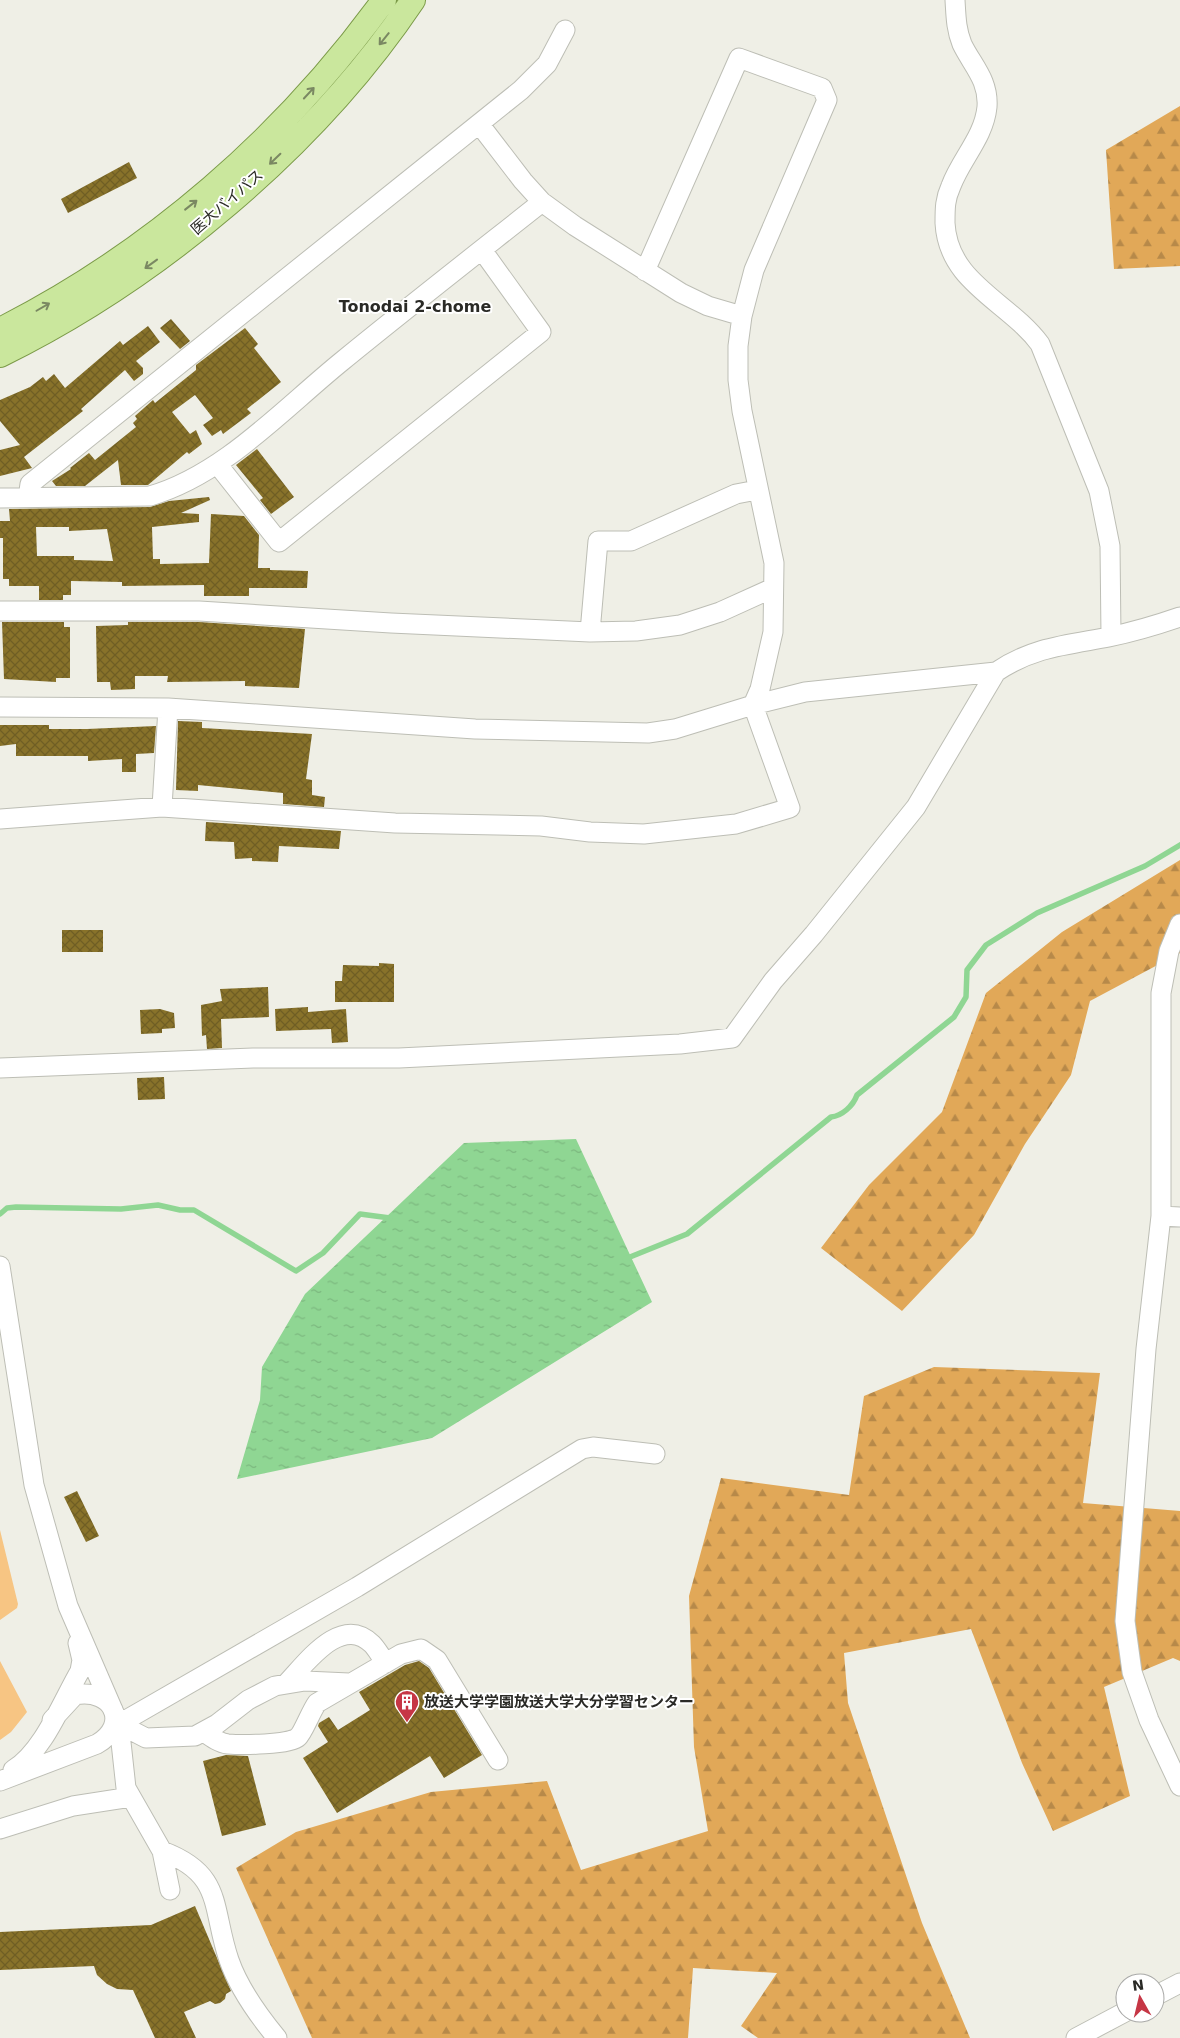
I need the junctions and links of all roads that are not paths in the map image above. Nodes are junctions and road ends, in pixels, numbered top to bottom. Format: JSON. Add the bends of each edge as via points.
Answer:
{"nodes":[{"id":1,"x":384,"y":0,"type":"edge"},
{"id":2,"x":414,"y":0,"type":"edge"},
{"id":3,"x":955,"y":0,"type":"edge"},
{"id":4,"x":565,"y":30,"type":"dead end"},
{"id":5,"x":480,"y":124,"type":"junction"},
{"id":6,"x":542,"y":202,"type":"junction"},
{"id":7,"x":482,"y":250,"type":"junction"},
{"id":8,"x":645,"y":271,"type":"junction"},
{"id":9,"x":742,"y":316,"type":"junction"},
{"id":10,"x":0,"y":330,"type":"edge"},
{"id":11,"x":0,"y":355,"type":"edge"},
{"id":12,"x":218,"y":465,"type":"junction"},
{"id":13,"x":757,"y":490,"type":"junction"},
{"id":14,"x":0,"y":498,"type":"edge"},
{"id":15,"x":28,"y":498,"type":"junction"},
{"id":16,"x":773,"y":588,"type":"junction"},
{"id":17,"x":0,"y":611,"type":"edge"},
{"id":18,"x":1180,"y":617,"type":"edge"},
{"id":19,"x":590,"y":632,"type":"junction"},
{"id":20,"x":1111,"y":636,"type":"junction"},
{"id":21,"x":996,"y":672,"type":"junction"},
{"id":22,"x":753,"y":705,"type":"junction"},
{"id":23,"x":0,"y":708,"type":"edge"},
{"id":24,"x":168,"y":708,"type":"junction"},
{"id":25,"x":162,"y":808,"type":"junction"},
{"id":26,"x":0,"y":819,"type":"edge"},
{"id":27,"x":1180,"y":924,"type":"edge"},
{"id":28,"x":0,"y":1068,"type":"edge"},
{"id":29,"x":1161,"y":1216,"type":"junction"},
{"id":30,"x":1180,"y":1217,"type":"edge"},
{"id":31,"x":0,"y":1266,"type":"edge"},
{"id":32,"x":655,"y":1454,"type":"dead end"},
{"id":33,"x":68,"y":1606,"type":"junction"},
{"id":34,"x":386,"y":1663,"type":"junction"},
{"id":35,"x":287,"y":1683,"type":"junction"},
{"id":36,"x":349,"y":1683,"type":"junction"},
{"id":37,"x":115,"y":1715,"type":"junction"},
{"id":38,"x":52,"y":1720,"type":"junction"},
{"id":39,"x":204,"y":1732,"type":"junction"},
{"id":40,"x":40,"y":1743,"type":"junction"},
{"id":41,"x":82,"y":1750,"type":"junction"},
{"id":42,"x":498,"y":1760,"type":"dead end"},
{"id":43,"x":0,"y":1779,"type":"edge"},
{"id":44,"x":1180,"y":1786,"type":"edge"},
{"id":45,"x":130,"y":1796,"type":"junction"},
{"id":46,"x":0,"y":1829,"type":"edge"},
{"id":47,"x":162,"y":1851,"type":"junction"},
{"id":48,"x":170,"y":1890,"type":"dead end"},
{"id":49,"x":1180,"y":1983,"type":"edge"},
{"id":50,"x":1165,"y":1991,"type":"edge"},
{"id":51,"x":1115,"y":2017,"type":"edge"},
{"id":52,"x":277,"y":2038,"type":"edge"},
{"id":53,"x":1076,"y":2038,"type":"edge"}],
"edges":[{"from":10,"to":1,"type":"main road","name":"医大バイパス","one_way":true,"via":[[112,264],[199,199],[315,87]]},
{"from":2,"to":11,"type":"main road","name":"医大バイパス","one_way":true,"via":[[330,104],[236,195],[126,282],[53,328]]},
{"from":3,"to":20,"type":"street","via":[[956,25],[963,46],[984,85],[987,106],[981,130],[944,203],[951,254],[966,276],[1027,327],[1040,344],[1099,491],[1110,546]]},
{"from":4,"to":5,"type":"street","via":[[547,64]]},
{"from":5,"to":6,"type":"street"},
{"from":5,"to":15,"type":"street","via":[[30,484]]},
{"from":6,"to":7,"type":"street"},
{"from":6,"to":8,"type":"street"},
{"from":7,"to":12,"type":"street"},
{"from":7,"to":12,"type":"street","via":[[541,332],[279,542]]},
{"from":8,"to":9,"type":"street","via":[[708,306]]},
{"from":8,"to":9,"type":"street","via":[[739,58],[822,88],[827,100],[754,270]]},
{"from":9,"to":13,"type":"street","via":[[738,380]]},
{"from":12,"to":15,"type":"street","via":[[172,490],[150,496]]},
{"from":13,"to":16,"type":"street","via":[[774,563]]},
{"from":13,"to":19,"type":"street","via":[[736,494],[632,541],[598,540]]},
{"from":14,"to":15,"type":"street"},
{"from":16,"to":19,"type":"street","via":[[720,612],[680,625],[636,631]]},
{"from":16,"to":22,"type":"street","via":[[773,632],[760,689]]},
{"from":17,"to":19,"type":"street","via":[[199,611]]},
{"from":18,"to":20,"type":"street"},
{"from":20,"to":21,"type":"street","via":[[1050,647],[1016,658]]},
{"from":21,"to":22,"type":"street","via":[[805,692]]},
{"from":21,"to":28,"type":"street","via":[[916,807],[773,981],[732,1038],[680,1044],[399,1058],[253,1058]]},
{"from":22,"to":24,"type":"street","via":[[675,729],[648,733],[475,729]]},
{"from":22,"to":25,"type":"street","via":[[790,808],[736,824],[644,834]]},
{"from":23,"to":24,"type":"street"},
{"from":24,"to":25,"type":"street"},
{"from":25,"to":26,"type":"street"},
{"from":27,"to":29,"type":"street","via":[[1169,951],[1161,993]]},
{"from":29,"to":30,"type":"street"},
{"from":29,"to":44,"type":"street","via":[[1146,1349],[1125,1621],[1132,1672],[1149,1720]]},
{"from":31,"to":33,"type":"street","via":[[28,1458]]},
{"from":32,"to":37,"type":"street","via":[[593,1447],[582,1449],[356,1587]]},
{"from":33,"to":37,"type":"street"},
{"from":33,"to":38,"type":"street","via":[[82,1665]]},
{"from":34,"to":35,"type":"street","via":[[372,1644],[350,1634],[335,1638],[319,1648]]},
{"from":34,"to":36,"type":"street"},
{"from":34,"to":42,"type":"street","via":[[401,1654],[421,1649],[433,1655]]},
{"from":35,"to":36,"type":"street","via":[[325,1680]]},
{"from":35,"to":39,"type":"street","via":[[262,1692]]},
{"from":36,"to":39,"type":"street","via":[[317,1703],[295,1740],[229,1744]]},
{"from":37,"to":38,"type":"street","via":[[99,1695],[89,1693],[75,1695]]},
{"from":37,"to":39,"type":"street","via":[[146,1738],[183,1737]]},
{"from":37,"to":41,"type":"street","via":[[108,1736]]},
{"from":37,"to":45,"type":"street"},
{"from":38,"to":40,"type":"street"},
{"from":40,"to":41,"type":"street","via":[[55,1751]]},
{"from":40,"to":43,"type":"street","via":[[20,1766]]},
{"from":41,"to":43,"type":"street"},
{"from":45,"to":46,"type":"street","via":[[73,1806]]},
{"from":45,"to":47,"type":"street"},
{"from":47,"to":48,"type":"street"},
{"from":47,"to":52,"type":"street","via":[[186,1861],[208,1882],[229,1961],[253,2006]]},
{"from":49,"to":50,"type":"street"},
{"from":51,"to":53,"type":"street"}]}
